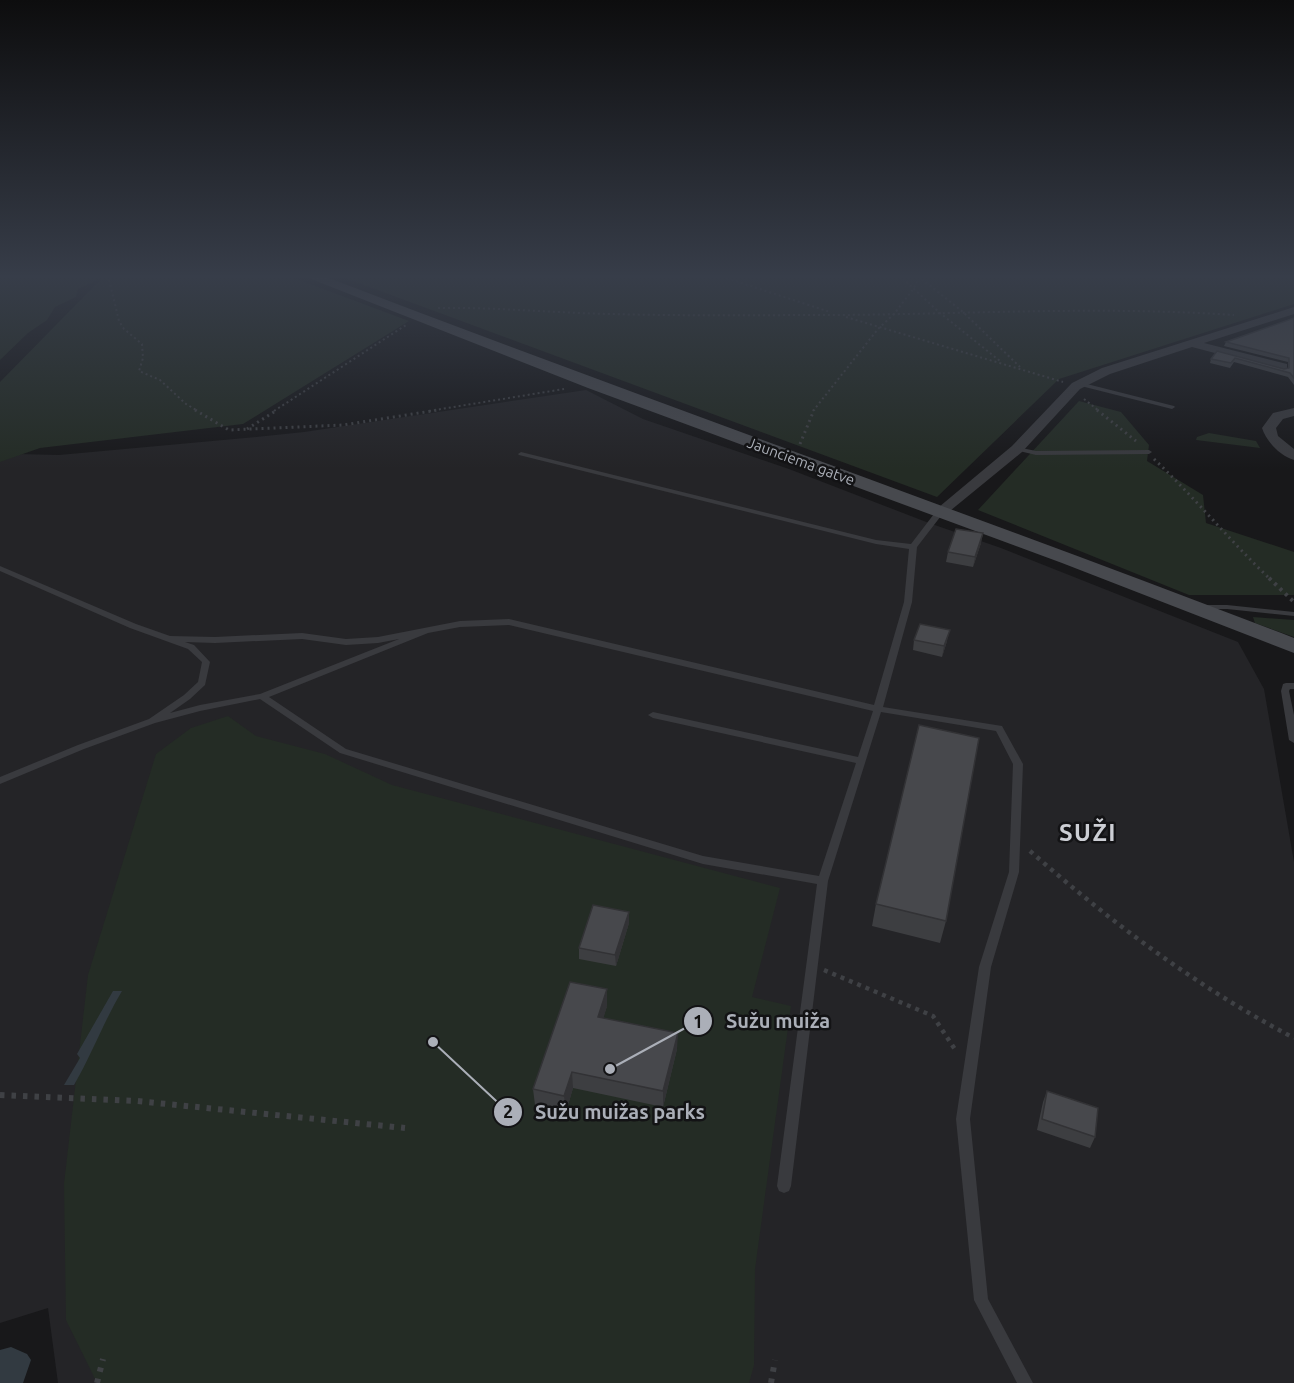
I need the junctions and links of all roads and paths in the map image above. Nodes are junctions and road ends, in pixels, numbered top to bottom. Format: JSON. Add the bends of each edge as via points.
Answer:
{"nodes":[{"id":1,"x":139,"y":340,"type":"edge"},
{"id":2,"x":385,"y":340,"type":"edge"},
{"id":3,"x":478,"y":340,"type":"edge"},
{"id":4,"x":870,"y":340,"type":"edge"},
{"id":5,"x":923,"y":340,"type":"edge"},
{"id":6,"x":973,"y":340,"type":"edge"},
{"id":7,"x":992,"y":340,"type":"edge"},
{"id":8,"x":1207,"y":340,"type":"edge"},
{"id":9,"x":1194,"y":344,"type":"junction"},
{"id":10,"x":1003,"y":363,"type":"junction"},
{"id":11,"x":1282,"y":367,"type":"edge"},
{"id":12,"x":1022,"y":369,"type":"junction"},
{"id":13,"x":594,"y":385,"type":"junction"},
{"id":14,"x":1076,"y":387,"type":"junction"},
{"id":15,"x":1172,"y":407,"type":"dead end"},
{"id":16,"x":1294,"y":412,"type":"edge"},
{"id":17,"x":246,"y":429,"type":"junction"},
{"id":18,"x":1017,"y":449,"type":"junction"},
{"id":19,"x":1149,"y":452,"type":"junction"},
{"id":20,"x":521,"y":454,"type":"dead end"},
{"id":21,"x":1294,"y":456,"type":"edge"},
{"id":22,"x":791,"y":457,"type":"junction"},
{"id":23,"x":940,"y":512,"type":"junction"},
{"id":24,"x":913,"y":547,"type":"junction"},
{"id":25,"x":0,"y":568,"type":"edge"},
{"id":26,"x":1294,"y":602,"type":"edge"},
{"id":27,"x":1193,"y":607,"type":"junction"},
{"id":28,"x":1294,"y":614,"type":"edge"},
{"id":29,"x":426,"y":631,"type":"junction"},
{"id":30,"x":171,"y":639,"type":"junction"},
{"id":31,"x":1294,"y":646,"type":"edge"},
{"id":32,"x":1294,"y":686,"type":"edge"},
{"id":33,"x":262,"y":696,"type":"junction"},
{"id":34,"x":878,"y":709,"type":"junction"},
{"id":35,"x":653,"y":715,"type":"dead end"},
{"id":36,"x":152,"y":721,"type":"junction"},
{"id":37,"x":1294,"y":740,"type":"edge"},
{"id":38,"x":860,"y":761,"type":"junction"},
{"id":39,"x":0,"y":781,"type":"edge"},
{"id":40,"x":1016,"y":838,"type":"junction"},
{"id":41,"x":824,"y":881,"type":"junction"},
{"id":42,"x":813,"y":965,"type":"junction"},
{"id":43,"x":1294,"y":1038,"type":"edge"},
{"id":44,"x":969,"y":1080,"type":"junction"},
{"id":45,"x":0,"y":1095,"type":"edge"},
{"id":46,"x":405,"y":1128,"type":"dead end"},
{"id":47,"x":784,"y":1186,"type":"dead end"},
{"id":48,"x":103,"y":1359,"type":"dead end"},
{"id":49,"x":776,"y":1360,"type":"dead end"},
{"id":50,"x":97,"y":1383,"type":"edge"},
{"id":51,"x":771,"y":1383,"type":"edge"},
{"id":52,"x":1025,"y":1383,"type":"edge"}],
"edges":[{"from":1,"to":17,"type":"path","via":[[146,353],[139,371],[160,380],[186,404],[229,430]]},
{"from":2,"to":17,"type":"path"},
{"from":3,"to":13,"type":"main road","name":"Jaunciema gatve"},
{"from":4,"to":22,"type":"path","via":[[815,406]]},
{"from":5,"to":10,"type":"path"},
{"from":6,"to":10,"type":"path"},
{"from":7,"to":12,"type":"path"},
{"from":8,"to":9,"type":"street"},
{"from":9,"to":11,"type":"street"},
{"from":9,"to":14,"type":"street","via":[[1106,371]]},
{"from":10,"to":12,"type":"path"},
{"from":12,"to":14,"type":"path"},
{"from":13,"to":17,"type":"path","via":[[343,425]]},
{"from":13,"to":22,"type":"main road","name":"Jaunciema gatve"},
{"from":14,"to":15,"type":"lane"},
{"from":14,"to":18,"type":"street"},
{"from":14,"to":19,"type":"path"},
{"from":16,"to":21,"type":"street","via":[[1278,416],[1269,428],[1272,438]]},
{"from":18,"to":19,"type":"lane","via":[[1036,453]]},
{"from":18,"to":23,"type":"street"},
{"from":19,"to":26,"type":"path","via":[[1238,549]]},
{"from":20,"to":24,"type":"lane","via":[[876,542]]},
{"from":22,"to":23,"type":"main road","name":"Jaunciema gatve"},
{"from":23,"to":24,"type":"lane"},
{"from":23,"to":27,"type":"main road","name":"Jaunciema gatve"},
{"from":24,"to":34,"type":"lane","via":[[908,602]]},
{"from":25,"to":30,"type":"lane"},
{"from":27,"to":28,"type":"lane"},
{"from":27,"to":31,"type":"main road","name":"Jaunciema gatve"},
{"from":29,"to":30,"type":"lane","via":[[346,642],[302,636]]},
{"from":29,"to":33,"type":"lane"},
{"from":29,"to":34,"type":"lane","via":[[460,624],[509,622]]},
{"from":30,"to":36,"type":"lane","via":[[191,648],[206,662],[202,683]]},
{"from":32,"to":37,"type":"lane","via":[[1286,687],[1285,691]]},
{"from":33,"to":36,"type":"lane"},
{"from":33,"to":41,"type":"lane","via":[[343,751],[704,860]]},
{"from":34,"to":38,"type":"lane"},
{"from":34,"to":40,"type":"lane","via":[[999,728],[1018,764]]},
{"from":35,"to":38,"type":"lane"},
{"from":36,"to":39,"type":"lane"},
{"from":38,"to":41,"type":"lane"},
{"from":40,"to":43,"type":"path","via":[[1155,955]]},
{"from":40,"to":44,"type":"lane","via":[[1014,872],[985,967]]},
{"from":41,"to":42,"type":"lane"},
{"from":42,"to":44,"type":"path","via":[[933,1016],[964,1063]]},
{"from":42,"to":47,"type":"lane"},
{"from":44,"to":52,"type":"lane","via":[[963,1119],[981,1300]]},
{"from":45,"to":46,"type":"path","via":[[137,1101]]},
{"from":48,"to":50,"type":"path"},
{"from":49,"to":51,"type":"path"}]}
